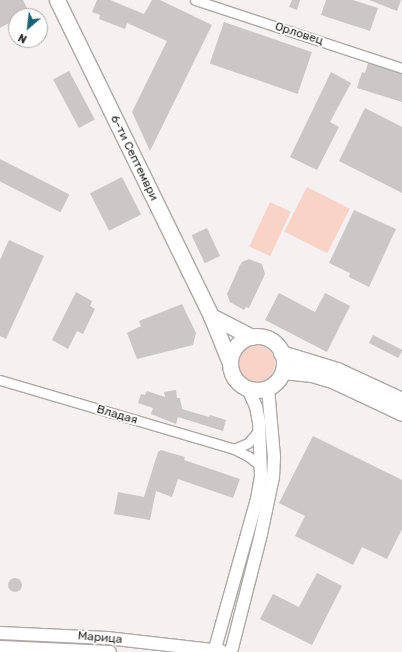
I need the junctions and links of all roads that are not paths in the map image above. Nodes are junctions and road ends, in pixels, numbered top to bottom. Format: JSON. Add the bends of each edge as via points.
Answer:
{"nodes":[{"id":1,"x":57,"y":0,"type":"edge"},
{"id":2,"x":195,"y":0,"type":"edge"},
{"id":3,"x":402,"y":68,"type":"edge"},
{"id":4,"x":211,"y":316,"type":"junction"},
{"id":5,"x":252,"y":337,"type":"junction"},
{"id":6,"x":281,"y":352,"type":"junction"},
{"id":7,"x":230,"y":363,"type":"junction"},
{"id":8,"x":283,"y":371,"type":"junction"},
{"id":9,"x":0,"y":380,"type":"edge"},
{"id":10,"x":248,"y":388,"type":"junction"},
{"id":11,"x":268,"y":388,"type":"junction"},
{"id":12,"x":402,"y":400,"type":"edge"},
{"id":13,"x":402,"y":413,"type":"edge"},
{"id":14,"x":260,"y":429,"type":"junction"},
{"id":15,"x":234,"y":449,"type":"junction"},
{"id":16,"x":261,"y":466,"type":"junction"},
{"id":17,"x":0,"y":633,"type":"edge"},
{"id":18,"x":0,"y":647,"type":"edge"},
{"id":19,"x":217,"y":651,"type":"edge"},
{"id":20,"x":110,"y":652,"type":"edge"},
{"id":21,"x":231,"y":652,"type":"edge"}],
"edges":[{"from":1,"to":4,"type":"main road","name":"6-ти Септември"},
{"from":2,"to":3,"type":"street","name":"Орловец"},
{"from":4,"to":5,"type":"main road"},
{"from":4,"to":7,"type":"main road","name":"6-ти Септември"},
{"from":5,"to":6,"type":"main road","via":[[269,340]]},
{"from":5,"to":7,"type":"main road","via":[[237,346]]},
{"from":6,"to":8,"type":"main road"},
{"from":6,"to":12,"type":"main road","via":[[337,370]]},
{"from":7,"to":10,"type":"main road","via":[[235,378]]},
{"from":8,"to":11,"type":"main road","via":[[277,381]]},
{"from":8,"to":13,"type":"main road","via":[[312,374],[332,380]]},
{"from":9,"to":15,"type":"street","name":"Владая"},
{"from":10,"to":11,"type":"main road"},
{"from":10,"to":14,"type":"street","via":[[256,407]]},
{"from":11,"to":21,"type":"street","via":[[274,457],[273,478]]},
{"from":14,"to":15,"type":"street","via":[[248,443]]},
{"from":14,"to":16,"type":"street"},
{"from":15,"to":16,"type":"street","name":"Владая"},
{"from":16,"to":19,"type":"street","via":[[257,499]]},
{"from":17,"to":19,"type":"street","name":"Марица","via":[[107,638]]},
{"from":18,"to":20,"type":"street","name":"Марица"}]}
